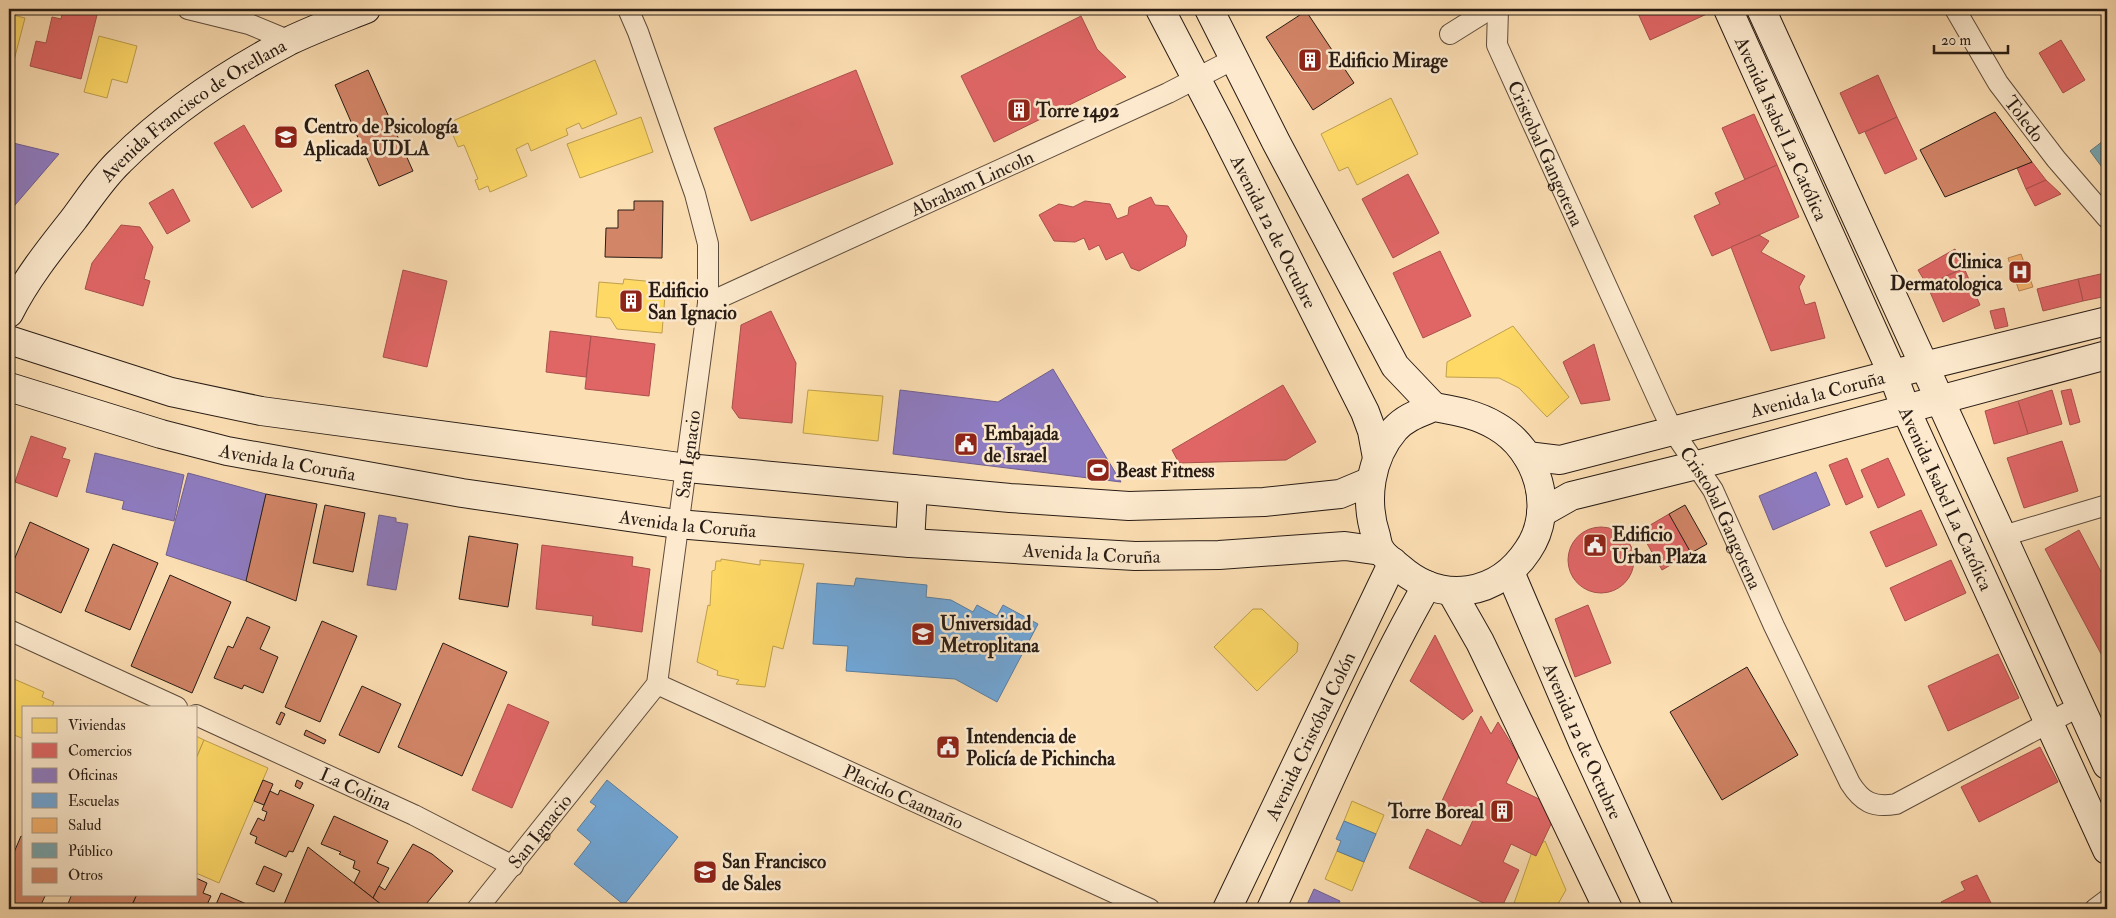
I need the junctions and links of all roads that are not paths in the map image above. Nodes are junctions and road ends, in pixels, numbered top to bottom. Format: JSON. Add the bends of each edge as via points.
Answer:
{"nodes":[{"id":1,"x":188,"y":9,"type":"edge"},
{"id":2,"x":366,"y":9,"type":"edge"},
{"id":3,"x":628,"y":9,"type":"edge"},
{"id":4,"x":1160,"y":9,"type":"edge"},
{"id":5,"x":1209,"y":9,"type":"edge"},
{"id":6,"x":1490,"y":9,"type":"edge"},
{"id":7,"x":1498,"y":9,"type":"edge"},
{"id":8,"x":1728,"y":9,"type":"edge"},
{"id":9,"x":1761,"y":9,"type":"edge"},
{"id":10,"x":1955,"y":9,"type":"edge"},
{"id":11,"x":1450,"y":34,"type":"dead end"},
{"id":12,"x":290,"y":41,"type":"junction"},
{"id":13,"x":1234,"y":59,"type":"junction"},
{"id":14,"x":1196,"y":79,"type":"junction"},
{"id":15,"x":2107,"y":218,"type":"edge"},
{"id":16,"x":48,"y":251,"type":"junction"},
{"id":17,"x":9,"y":278,"type":"edge"},
{"id":18,"x":708,"y":303,"type":"junction"},
{"id":19,"x":9,"y":313,"type":"edge"},
{"id":20,"x":2107,"y":321,"type":"edge"},
{"id":21,"x":9,"y":340,"type":"edge"},
{"id":22,"x":2107,"y":355,"type":"edge"},
{"id":23,"x":1924,"y":366,"type":"junction"},
{"id":24,"x":1893,"y":375,"type":"junction"},
{"id":25,"x":9,"y":387,"type":"edge"},
{"id":26,"x":1940,"y":399,"type":"junction"},
{"id":27,"x":1434,"y":407,"type":"junction"},
{"id":28,"x":1906,"y":410,"type":"junction"},
{"id":29,"x":1673,"y":431,"type":"junction"},
{"id":30,"x":1527,"y":456,"type":"junction"},
{"id":31,"x":1697,"y":465,"type":"junction"},
{"id":32,"x":687,"y":468,"type":"junction"},
{"id":33,"x":1374,"y":470,"type":"junction"},
{"id":34,"x":913,"y":489,"type":"junction"},
{"id":35,"x":2107,"y":505,"type":"edge"},
{"id":36,"x":1541,"y":513,"type":"junction"},
{"id":37,"x":677,"y":524,"type":"junction"},
{"id":38,"x":2002,"y":536,"type":"junction"},
{"id":39,"x":910,"y":543,"type":"junction"},
{"id":40,"x":1387,"y":556,"type":"junction"},
{"id":41,"x":1510,"y":572,"type":"junction"},
{"id":42,"x":1439,"y":588,"type":"junction"},
{"id":43,"x":9,"y":630,"type":"edge"},
{"id":44,"x":657,"y":684,"type":"junction"},
{"id":45,"x":175,"y":706,"type":"edge"},
{"id":46,"x":2080,"y":706,"type":"junction"},
{"id":47,"x":198,"y":717,"type":"edge"},
{"id":48,"x":2048,"y":723,"type":"junction"},
{"id":49,"x":2107,"y":765,"type":"edge"},
{"id":50,"x":2107,"y":850,"type":"edge"},
{"id":51,"x":513,"y":866,"type":"junction"},
{"id":52,"x":2107,"y":900,"type":"edge"},
{"id":53,"x":477,"y":909,"type":"edge"},
{"id":54,"x":1150,"y":909,"type":"edge"},
{"id":55,"x":1227,"y":909,"type":"edge"},
{"id":56,"x":1271,"y":909,"type":"edge"},
{"id":57,"x":1608,"y":909,"type":"edge"},
{"id":58,"x":1659,"y":909,"type":"edge"},
{"id":59,"x":2094,"y":909,"type":"edge"}],
"edges":[{"from":1,"to":12,"type":"street","via":[[249,24]]},
{"from":2,"to":12,"type":"main road","name":"Avenida Francisco de Orellana"},
{"from":3,"to":18,"type":"street","name":"San Ignacio","via":[[695,194],[708,244]]},
{"from":4,"to":14,"type":"main road","name":"Avenida 12 de Octubre"},
{"from":5,"to":13,"type":"main road"},
{"from":6,"to":11,"type":"street"},
{"from":7,"to":29,"type":"street","name":"Cristobal Gangotena","via":[[1497,45]]},
{"from":8,"to":24,"type":"main road","name":"Avenida Isabel La Católica"},
{"from":9,"to":23,"type":"main road","name":"Avenida Isabel La Católica"},
{"from":10,"to":15,"type":"street","name":"Toledo","via":[[1998,83],[2056,159]]},
{"from":12,"to":16,"type":"main road","name":"Avenida Francisco de Orellana","via":[[206,90],[149,134],[119,162]]},
{"from":13,"to":14,"type":"street","name":"Abraham Lincoln"},
{"from":13,"to":27,"type":"main road","via":[[1395,366]]},
{"from":14,"to":18,"type":"street","name":"Abraham Lincoln"},
{"from":14,"to":33,"type":"main road","name":"Avenida 12 de Octubre","via":[[1365,412],[1372,432]]},
{"from":16,"to":17,"type":"main road","name":"Avenida Francisco de Orellana"},
{"from":16,"to":19,"type":"main road","name":"Avenida Francisco de Orellana"},
{"from":18,"to":32,"type":"street","name":"San Ignacio"},
{"from":20,"to":23,"type":"main road","name":"Avenida la Coruña"},
{"from":21,"to":32,"type":"main road","via":[[171,392],[261,411]]},
{"from":22,"to":26,"type":"main road","name":"Avenida la Coruña"},
{"from":23,"to":24,"type":"main road","name":"Avenida la Coruña"},
{"from":23,"to":26,"type":"main road","name":"Avenida Isabel La Católica"},
{"from":24,"to":28,"type":"main road","name":"Avenida Isabel La Católica"},
{"from":24,"to":29,"type":"main road","name":"Avenida la Coruña"},
{"from":25,"to":37,"type":"main road","name":"Avenida la Coruña","via":[[227,451],[462,493]]},
{"from":26,"to":28,"type":"main road","name":"Avenida la Coruña"},
{"from":26,"to":38,"type":"main road","name":"Avenida Isabel La Católica"},
{"from":27,"to":30,"type":"main road","via":[[1471,414],[1495,425],[1512,437]]},
{"from":27,"to":33,"type":"main road","via":[[1410,416],[1396,429]]},
{"from":28,"to":31,"type":"main road","name":"Avenida la Coruña"},
{"from":28,"to":48,"type":"main road","name":"Avenida Isabel La Católica"},
{"from":29,"to":30,"type":"main road","name":"Avenida la Coruña","via":[[1560,460]]},
{"from":29,"to":31,"type":"street","name":"Cristobal Gangotena"},
{"from":30,"to":36,"type":"main road","via":[[1542,495]]},
{"from":31,"to":36,"type":"main road","name":"Avenida la Coruña","via":[[1571,496]]},
{"from":31,"to":48,"type":"street","name":"Cristobal Gangotena","via":[[1713,490],[1774,626],[1858,796],[1870,804],[1896,804]]},
{"from":32,"to":34,"type":"main road"},
{"from":32,"to":37,"type":"street","name":"San Ignacio"},
{"from":33,"to":34,"type":"main road","via":[[1340,494],[1183,506],[1076,504]]},
{"from":33,"to":40,"type":"main road","via":[[1370,506],[1374,529]]},
{"from":34,"to":39,"type":"main road"},
{"from":35,"to":38,"type":"street"},
{"from":36,"to":41,"type":"main road","via":[[1535,540]]},
{"from":37,"to":39,"type":"main road","name":"Avenida la Coruña"},
{"from":37,"to":44,"type":"street","name":"San Ignacio"},
{"from":38,"to":46,"type":"main road","name":"Avenida Isabel La Católica"},
{"from":39,"to":40,"type":"main road","name":"Avenida la Coruña","via":[[1135,556],[1219,555],[1345,546]]},
{"from":40,"to":42,"type":"main road","via":[[1408,575]]},
{"from":40,"to":55,"type":"main road","name":"Avenida Cristóbal Colón"},
{"from":41,"to":42,"type":"main road","via":[[1475,589]]},
{"from":41,"to":58,"type":"main road","name":"Avenida 12 de Octubre"},
{"from":42,"to":56,"type":"main road","name":"Avenida Cristóbal Colón","via":[[1406,622]]},
{"from":42,"to":57,"type":"main road","via":[[1480,642]]},
{"from":43,"to":45,"type":"street"},
{"from":44,"to":51,"type":"street","name":"San Ignacio"},
{"from":44,"to":54,"type":"street","name":"Placido Caamaño"},
{"from":46,"to":48,"type":"street","name":"Cristobal Gangotena"},
{"from":46,"to":49,"type":"main road","name":"Avenida Isabel La Católica"},
{"from":47,"to":51,"type":"street","name":"La Colina","via":[[414,815]]},
{"from":48,"to":50,"type":"main road","name":"Avenida Isabel La Católica"},
{"from":51,"to":53,"type":"street","name":"San Ignacio"},
{"from":52,"to":59,"type":"street"}]}
